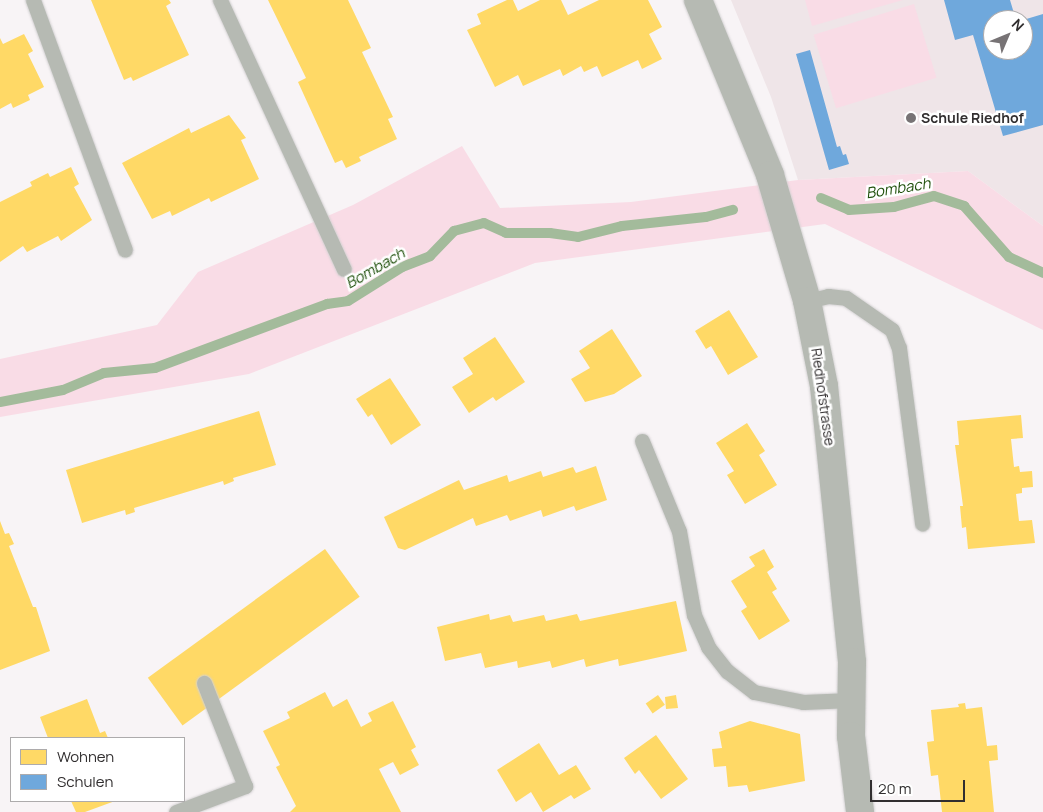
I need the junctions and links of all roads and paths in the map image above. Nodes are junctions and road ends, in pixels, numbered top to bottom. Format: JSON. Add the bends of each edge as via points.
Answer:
{"nodes":[{"id":1,"x":33,"y":0,"type":"edge"},
{"id":2,"x":220,"y":0,"type":"edge"},
{"id":3,"x":698,"y":0,"type":"edge"},
{"id":4,"x":125,"y":250,"type":"dead end"},
{"id":5,"x":344,"y":269,"type":"dead end"},
{"id":6,"x":807,"y":301,"type":"junction"},
{"id":7,"x":642,"y":441,"type":"dead end"},
{"id":8,"x":922,"y":523,"type":"dead end"},
{"id":9,"x":204,"y":683,"type":"dead end"},
{"id":10,"x":851,"y":700,"type":"junction"},
{"id":11,"x":176,"y":812,"type":"edge"},
{"id":12,"x":860,"y":812,"type":"edge"}],
"edges":[{"from":1,"to":4,"type":"lane"},
{"from":2,"to":5,"type":"lane"},
{"from":3,"to":6,"type":"street","name":"Riedhofstrasse","via":[[764,160]]},
{"from":6,"to":8,"type":"lane","via":[[828,296],[846,298],[892,330],[899,348]]},
{"from":6,"to":10,"type":"street","name":"Riedhofstrasse","via":[[824,386],[852,662]]},
{"from":7,"to":10,"type":"lane","via":[[679,531],[694,615],[708,647],[727,671],[754,692],[803,702]]},
{"from":9,"to":11,"type":"lane","via":[[245,786]]},
{"from":10,"to":12,"type":"street","name":"Riedhofstrasse","via":[[851,736]]}]}
